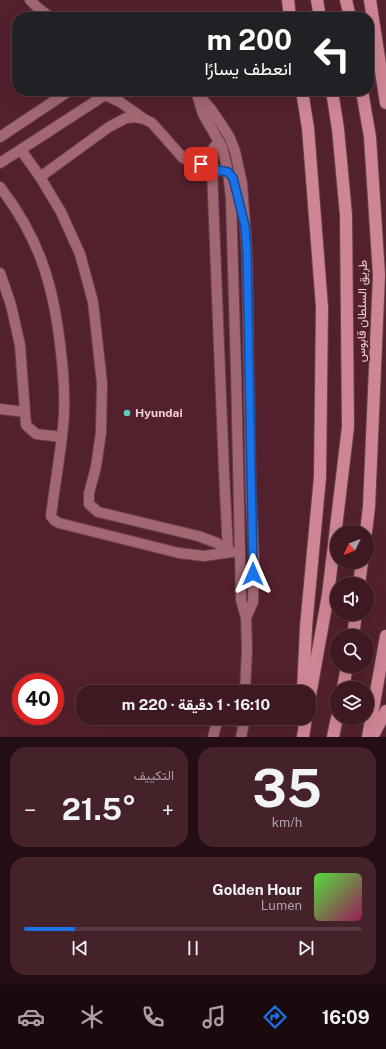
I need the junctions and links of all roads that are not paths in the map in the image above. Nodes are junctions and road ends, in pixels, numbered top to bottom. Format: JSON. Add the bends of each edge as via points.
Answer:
{"nodes":[{"id":1,"x":30,"y":0,"type":"edge"},
{"id":2,"x":288,"y":0,"type":"edge"},
{"id":3,"x":317,"y":0,"type":"edge"},
{"id":4,"x":346,"y":0,"type":"edge"},
{"id":5,"x":370,"y":0,"type":"edge"},
{"id":6,"x":43,"y":12,"type":"edge"},
{"id":7,"x":289,"y":12,"type":"edge"},
{"id":8,"x":319,"y":12,"type":"edge"},
{"id":9,"x":349,"y":12,"type":"edge"},
{"id":10,"x":372,"y":12,"type":"edge"},
{"id":11,"x":374,"y":26,"type":"edge"},
{"id":12,"x":62,"y":96,"type":"edge"},
{"id":13,"x":102,"y":96,"type":"edge"},
{"id":14,"x":109,"y":96,"type":"edge"},
{"id":15,"x":196,"y":96,"type":"edge"},
{"id":16,"x":199,"y":96,"type":"edge"},
{"id":17,"x":303,"y":96,"type":"edge"},
{"id":18,"x":333,"y":96,"type":"edge"},
{"id":19,"x":363,"y":96,"type":"edge"},
{"id":20,"x":386,"y":103,"type":"edge"},
{"id":21,"x":144,"y":119,"type":"junction"},
{"id":22,"x":0,"y":137,"type":"edge"},
{"id":23,"x":220,"y":141,"type":"junction"},
{"id":24,"x":21,"y":150,"type":"junction"},
{"id":25,"x":0,"y":163,"type":"edge"},
{"id":26,"x":201,"y":164,"type":"junction"},
{"id":27,"x":212,"y":169,"type":"junction"},
{"id":28,"x":228,"y":172,"type":"junction"},
{"id":29,"x":40,"y":177,"type":"junction"},
{"id":30,"x":0,"y":187,"type":"edge"},
{"id":31,"x":245,"y":226,"type":"junction"},
{"id":32,"x":0,"y":273,"type":"edge"},
{"id":33,"x":0,"y":409,"type":"edge"},
{"id":34,"x":25,"y":412,"type":"junction"},
{"id":35,"x":62,"y":438,"type":"junction"},
{"id":36,"x":367,"y":525,"type":"edge"},
{"id":37,"x":228,"y":551,"type":"junction"},
{"id":38,"x":240,"y":552,"type":"junction"},
{"id":39,"x":246,"y":618,"type":"junction"},
{"id":40,"x":386,"y":636,"type":"edge"},
{"id":41,"x":246,"y":685,"type":"edge"},
{"id":42,"x":303,"y":685,"type":"edge"},
{"id":43,"x":312,"y":685,"type":"edge"},
{"id":44,"x":386,"y":711,"type":"edge"},
{"id":45,"x":216,"y":725,"type":"edge"},
{"id":46,"x":243,"y":725,"type":"edge"},
{"id":47,"x":302,"y":725,"type":"edge"},
{"id":48,"x":305,"y":725,"type":"edge"},
{"id":49,"x":336,"y":725,"type":"edge"},
{"id":50,"x":213,"y":737,"type":"edge"},
{"id":51,"x":242,"y":737,"type":"edge"},
{"id":52,"x":302,"y":737,"type":"edge"},
{"id":53,"x":334,"y":737,"type":"edge"},
{"id":54,"x":368,"y":737,"type":"edge"},
{"id":55,"x":372,"y":737,"type":"edge"}],
"edges":[{"from":1,"to":6,"type":"street"},
{"from":2,"to":7,"type":"highway"},
{"from":3,"to":8,"type":"highway"},
{"from":4,"to":9,"type":"highway"},
{"from":5,"to":10,"type":"highway"},
{"from":11,"to":20,"type":"highway"},
{"from":12,"to":22,"type":"street"},
{"from":13,"to":24,"type":"street"},
{"from":14,"to":21,"type":"street"},
{"from":15,"to":23,"type":"street","via":[[203,114]]},
{"from":16,"to":31,"type":"street","via":[[222,123],[235,151],[242,183]]},
{"from":17,"to":42,"type":"highway","via":[[308,128],[322,306],[320,477]]},
{"from":18,"to":43,"type":"highway","via":[[346,215],[348,428],[328,595]]},
{"from":19,"to":36,"type":"highway","name":"طريق السلطان قابوس","via":[[370,137],[378,275]]},
{"from":21,"to":26,"type":"street","via":[[158,129],[179,156]]},
{"from":21,"to":29,"type":"street","via":[[126,118],[109,127]]},
{"from":23,"to":26,"type":"street"},
{"from":23,"to":28,"type":"street"},
{"from":24,"to":25,"type":"street"},
{"from":24,"to":29,"type":"street"},
{"from":26,"to":27,"type":"street"},
{"from":27,"to":28,"type":"street"},
{"from":27,"to":37,"type":"street"},
{"from":28,"to":31,"type":"street","via":[[235,183]]},
{"from":28,"to":38,"type":"street","via":[[234,283]]},
{"from":29,"to":37,"type":"street","via":[[61,212],[80,254],[93,302],[102,383],[101,432],[88,504],[98,512],[198,536],[217,543]]},
{"from":30,"to":35,"type":"street","via":[[23,220],[48,278],[57,316],[64,378]]},
{"from":31,"to":39,"type":"street","via":[[254,560],[253,602]]},
{"from":32,"to":34,"type":"street","via":[[11,305],[20,345]]},
{"from":33,"to":34,"type":"street"},
{"from":34,"to":35,"type":"street","via":[[26,425],[36,434]]},
{"from":35,"to":37,"type":"street","via":[[51,516],[54,520],[180,553],[204,556]]},
{"from":37,"to":38,"type":"street"},
{"from":38,"to":39,"type":"street","via":[[240,600]]},
{"from":39,"to":41,"type":"street"},
{"from":40,"to":54,"type":"highway"},
{"from":44,"to":55,"type":"highway"},
{"from":45,"to":50,"type":"street"},
{"from":46,"to":51,"type":"street"},
{"from":47,"to":52,"type":"highway"},
{"from":48,"to":52,"type":"highway"},
{"from":49,"to":53,"type":"highway"}]}
